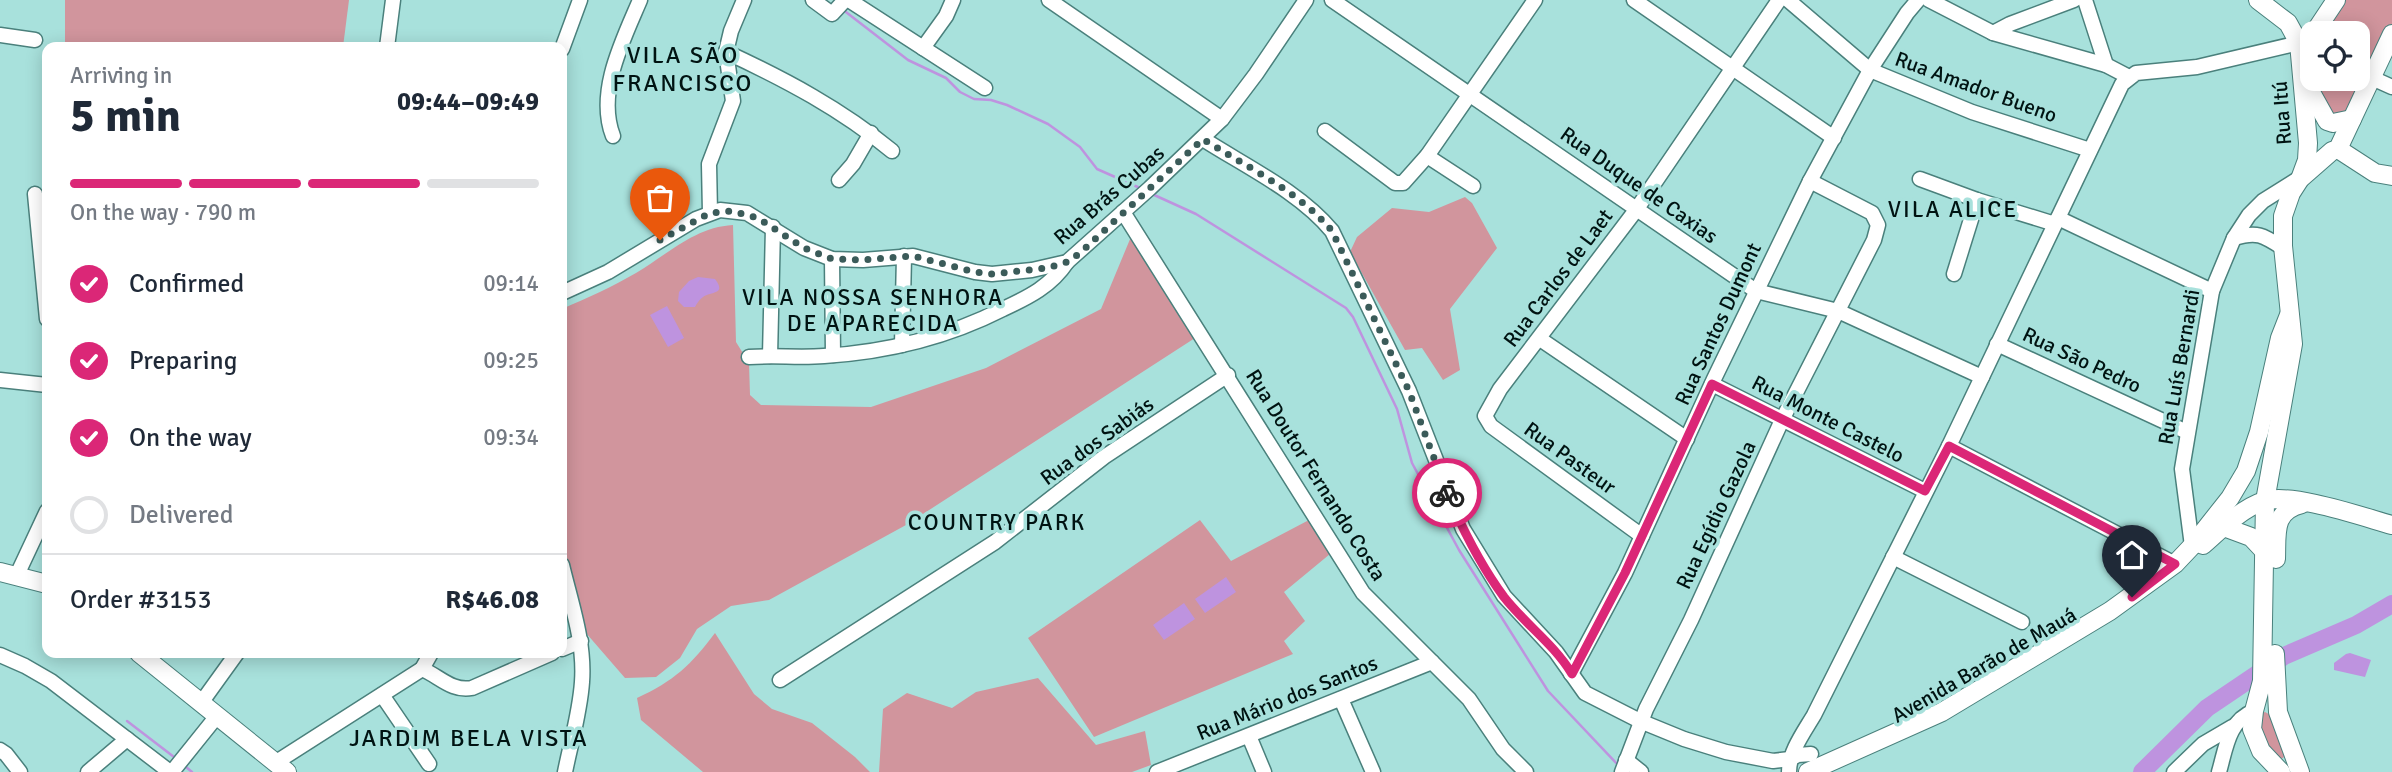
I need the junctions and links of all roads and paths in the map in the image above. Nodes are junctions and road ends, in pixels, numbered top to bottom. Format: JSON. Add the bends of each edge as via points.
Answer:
{"nodes":[{"id":1,"x":393,"y":0,"type":"edge"},
{"id":2,"x":580,"y":0,"type":"edge"},
{"id":3,"x":640,"y":0,"type":"edge"},
{"id":4,"x":744,"y":0,"type":"edge"},
{"id":5,"x":813,"y":0,"type":"edge"},
{"id":6,"x":953,"y":0,"type":"edge"},
{"id":7,"x":1049,"y":0,"type":"edge"},
{"id":8,"x":1076,"y":0,"type":"edge"},
{"id":9,"x":1306,"y":0,"type":"edge"},
{"id":10,"x":1332,"y":0,"type":"edge"},
{"id":11,"x":1535,"y":0,"type":"edge"},
{"id":12,"x":1634,"y":0,"type":"edge"},
{"id":13,"x":1779,"y":0,"type":"edge"},
{"id":14,"x":1788,"y":0,"type":"edge"},
{"id":15,"x":1918,"y":0,"type":"edge"},
{"id":16,"x":1929,"y":0,"type":"edge"},
{"id":17,"x":2074,"y":0,"type":"edge"},
{"id":18,"x":2085,"y":0,"type":"edge"},
{"id":19,"x":2259,"y":0,"type":"edge"},
{"id":20,"x":2336,"y":0,"type":"edge"},
{"id":21,"x":841,"y":5,"type":"edge"},
{"id":22,"x":1067,"y":13,"type":"junction"},
{"id":23,"x":2320,"y":21,"type":"edge"},
{"id":24,"x":2300,"y":31,"type":"edge"},
{"id":25,"x":1993,"y":33,"type":"junction"},
{"id":26,"x":2392,"y":34,"type":"edge"},
{"id":27,"x":0,"y":35,"type":"edge"},
{"id":28,"x":2300,"y":39,"type":"edge"},
{"id":29,"x":35,"y":40,"type":"dead end"},
{"id":30,"x":388,"y":42,"type":"edge"},
{"id":31,"x":565,"y":42,"type":"edge"},
{"id":32,"x":923,"y":48,"type":"junction"},
{"id":33,"x":726,"y":52,"type":"junction"},
{"id":34,"x":2106,"y":65,"type":"junction"},
{"id":35,"x":1733,"y":68,"type":"junction"},
{"id":36,"x":1870,"y":70,"type":"junction"},
{"id":37,"x":2129,"y":77,"type":"junction"},
{"id":38,"x":2372,"y":78,"type":"junction"},
{"id":39,"x":2392,"y":87,"type":"edge"},
{"id":40,"x":985,"y":88,"type":"dead end"},
{"id":41,"x":2303,"y":91,"type":"edge"},
{"id":42,"x":2311,"y":91,"type":"edge"},
{"id":43,"x":1471,"y":94,"type":"junction"},
{"id":44,"x":1222,"y":119,"type":"junction"},
{"id":45,"x":2351,"y":119,"type":"junction"},
{"id":46,"x":1325,"y":131,"type":"dead end"},
{"id":47,"x":871,"y":133,"type":"junction"},
{"id":48,"x":613,"y":136,"type":"dead end"},
{"id":49,"x":1834,"y":138,"type":"junction"},
{"id":50,"x":1203,"y":139,"type":"junction"},
{"id":51,"x":2338,"y":149,"type":"junction"},
{"id":52,"x":892,"y":150,"type":"dead end"},
{"id":53,"x":2090,"y":150,"type":"junction"},
{"id":54,"x":1427,"y":156,"type":"junction"},
{"id":55,"x":2392,"y":176,"type":"edge"},
{"id":56,"x":1920,"y":178,"type":"dead end"},
{"id":57,"x":2300,"y":179,"type":"junction"},
{"id":58,"x":839,"y":180,"type":"dead end"},
{"id":59,"x":1810,"y":181,"type":"junction"},
{"id":60,"x":1473,"y":186,"type":"dead end"},
{"id":61,"x":35,"y":194,"type":"dead end"},
{"id":62,"x":1977,"y":200,"type":"junction"},
{"id":63,"x":1126,"y":210,"type":"junction"},
{"id":64,"x":1636,"y":210,"type":"junction"},
{"id":65,"x":710,"y":213,"type":"junction"},
{"id":66,"x":2057,"y":221,"type":"junction"},
{"id":67,"x":772,"y":227,"type":"junction"},
{"id":68,"x":2234,"y":238,"type":"junction"},
{"id":69,"x":2283,"y":248,"type":"junction"},
{"id":70,"x":904,"y":256,"type":"junction"},
{"id":71,"x":832,"y":259,"type":"junction"},
{"id":72,"x":1067,"y":262,"type":"junction"},
{"id":73,"x":42,"y":267,"type":"edge"},
{"id":74,"x":1954,"y":274,"type":"dead end"},
{"id":75,"x":567,"y":291,"type":"edge"},
{"id":76,"x":1756,"y":291,"type":"junction"},
{"id":77,"x":2212,"y":291,"type":"junction"},
{"id":78,"x":1838,"y":311,"type":"junction"},
{"id":79,"x":2288,"y":315,"type":"junction"},
{"id":80,"x":1540,"y":339,"type":"junction"},
{"id":81,"x":1997,"y":344,"type":"junction"},
{"id":82,"x":902,"y":345,"type":"junction"},
{"id":83,"x":833,"y":355,"type":"junction"},
{"id":84,"x":770,"y":356,"type":"junction"},
{"id":85,"x":749,"y":357,"type":"dead end"},
{"id":86,"x":1228,"y":375,"type":"junction"},
{"id":87,"x":1982,"y":377,"type":"junction"},
{"id":88,"x":0,"y":380,"type":"edge"},
{"id":89,"x":42,"y":384,"type":"edge"},
{"id":90,"x":1712,"y":384,"type":"junction"},
{"id":91,"x":1488,"y":407,"type":"joint"},
{"id":92,"x":1782,"y":420,"type":"junction"},
{"id":93,"x":2188,"y":432,"type":"junction"},
{"id":94,"x":1687,"y":439,"type":"junction"},
{"id":95,"x":1949,"y":446,"type":"junction"},
{"id":96,"x":2275,"y":450,"type":"junction"},
{"id":97,"x":1925,"y":491,"type":"junction"},
{"id":98,"x":2265,"y":501,"type":"junction"},
{"id":99,"x":2299,"y":502,"type":"junction"},
{"id":100,"x":2188,"y":506,"type":"junction"},
{"id":101,"x":42,"y":519,"type":"edge"},
{"id":102,"x":2221,"y":520,"type":"junction"},
{"id":103,"x":2392,"y":525,"type":"edge"},
{"id":104,"x":1642,"y":536,"type":"junction"},
{"id":105,"x":2192,"y":546,"type":"junction"},
{"id":106,"x":2265,"y":552,"type":"junction"},
{"id":107,"x":1893,"y":557,"type":"junction"},
{"id":108,"x":2175,"y":564,"type":"junction"},
{"id":109,"x":9,"y":573,"type":"edge"},
{"id":110,"x":42,"y":583,"type":"edge"},
{"id":111,"x":567,"y":585,"type":"edge"},
{"id":112,"x":2022,"y":622,"type":"dead end"},
{"id":113,"x":581,"y":640,"type":"junction"},
{"id":114,"x":567,"y":647,"type":"edge"},
{"id":115,"x":2269,"y":648,"type":"junction"},
{"id":116,"x":0,"y":655,"type":"edge"},
{"id":117,"x":145,"y":658,"type":"edge"},
{"id":118,"x":232,"y":658,"type":"edge"},
{"id":119,"x":428,"y":658,"type":"edge"},
{"id":120,"x":541,"y":658,"type":"edge"},
{"id":121,"x":1432,"y":662,"type":"junction"},
{"id":122,"x":422,"y":669,"type":"junction"},
{"id":123,"x":1572,"y":674,"type":"junction"},
{"id":124,"x":2268,"y":678,"type":"junction"},
{"id":125,"x":780,"y":680,"type":"dead end"},
{"id":126,"x":382,"y":695,"type":"junction"},
{"id":127,"x":1341,"y":699,"type":"junction"},
{"id":128,"x":201,"y":703,"type":"junction"},
{"id":129,"x":2254,"y":711,"type":"junction"},
{"id":130,"x":2278,"y":712,"type":"junction"},
{"id":131,"x":1814,"y":715,"type":"junction"},
{"id":132,"x":217,"y":716,"type":"junction"},
{"id":133,"x":1640,"y":721,"type":"junction"},
{"id":134,"x":2232,"y":727,"type":"junction"},
{"id":135,"x":1249,"y":736,"type":"junction"},
{"id":136,"x":127,"y":739,"type":"junction"},
{"id":137,"x":0,"y":750,"type":"edge"},
{"id":138,"x":2193,"y":754,"type":"junction"},
{"id":139,"x":2293,"y":755,"type":"junction"},
{"id":140,"x":429,"y":764,"type":"dead end"},
{"id":141,"x":1624,"y":765,"type":"edge"},
{"id":142,"x":1790,"y":766,"type":"edge"},
{"id":143,"x":1814,"y":766,"type":"edge"},
{"id":144,"x":281,"y":768,"type":"edge"},
{"id":145,"x":2278,"y":770,"type":"edge"},
{"id":146,"x":20,"y":772,"type":"edge"},
{"id":147,"x":88,"y":772,"type":"edge"},
{"id":148,"x":171,"y":772,"type":"edge"},
{"id":149,"x":565,"y":772,"type":"edge"},
{"id":150,"x":1157,"y":772,"type":"edge"},
{"id":151,"x":1264,"y":772,"type":"edge"},
{"id":152,"x":1373,"y":772,"type":"edge"},
{"id":153,"x":1526,"y":772,"type":"edge"},
{"id":154,"x":1641,"y":772,"type":"edge"},
{"id":155,"x":1838,"y":772,"type":"edge"},
{"id":156,"x":2174,"y":772,"type":"edge"},
{"id":157,"x":2213,"y":772,"type":"edge"},
{"id":158,"x":2219,"y":772,"type":"edge"},
{"id":159,"x":2300,"y":772,"type":"edge"}],
"edges":[{"from":1,"to":30,"type":"street"},
{"from":2,"to":31,"type":"street"},
{"from":3,"to":48,"type":"street","via":[[610,85],[608,118]]},
{"from":4,"to":33,"type":"street"},
{"from":5,"to":21,"type":"street"},
{"from":6,"to":32,"type":"street"},
{"from":7,"to":22,"type":"street"},
{"from":8,"to":22,"type":"street"},
{"from":9,"to":44,"type":"street","name":"Rua Brás Cubas"},
{"from":10,"to":43,"type":"street","name":"Rua Duque de Caxias"},
{"from":11,"to":43,"type":"street"},
{"from":12,"to":35,"type":"street"},
{"from":13,"to":35,"type":"street","name":"Rua Carlos de Laet"},
{"from":14,"to":36,"type":"street","name":"Rua Amador Bueno"},
{"from":15,"to":36,"type":"street","name":"Rua Santos Dumont"},
{"from":16,"to":25,"type":"street"},
{"from":17,"to":25,"type":"street"},
{"from":18,"to":34,"type":"street"},
{"from":19,"to":24,"type":"main road"},
{"from":20,"to":23,"type":"main road"},
{"from":21,"to":32,"type":"street"},
{"from":22,"to":44,"type":"street"},
{"from":25,"to":34,"type":"street"},
{"from":26,"to":38,"type":"main road","name":"Avenida Barão de Mauá"},
{"from":27,"to":29,"type":"street"},
{"from":28,"to":37,"type":"street","via":[[2197,67]]},
{"from":32,"to":40,"type":"street"},
{"from":33,"to":47,"type":"street","via":[[813,94]]},
{"from":33,"to":65,"type":"street","via":[[733,101],[709,164]]},
{"from":34,"to":37,"type":"street"},
{"from":35,"to":49,"type":"street"},
{"from":35,"to":64,"type":"street","name":"Rua Carlos de Laet"},
{"from":36,"to":49,"type":"street","name":"Rua Santos Dumont"},
{"from":36,"to":53,"type":"street","name":"Rua Amador Bueno","via":[[1972,112]]},
{"from":37,"to":53,"type":"street"},
{"from":38,"to":39,"type":"street"},
{"from":38,"to":45,"type":"main road","name":"Avenida Barão de Mauá"},
{"from":41,"to":57,"type":"main road","name":"Rua Itú","via":[[2308,143]]},
{"from":42,"to":45,"type":"main road","via":[[2327,121]]},
{"from":43,"to":54,"type":"street"},
{"from":43,"to":64,"type":"street","name":"Rua Duque de Caxias"},
{"from":44,"to":50,"type":"street","name":"Rua Brás Cubas"},
{"from":45,"to":51,"type":"main road","name":"Avenida Barão de Mauá"},
{"from":46,"to":54,"type":"street","via":[[1395,183],[1408,181]]},
{"from":47,"to":52,"type":"street"},
{"from":47,"to":58,"type":"street"},
{"from":49,"to":59,"type":"street","name":"Rua Santos Dumont"},
{"from":50,"to":63,"type":"street","name":"Rua Brás Cubas"},
{"from":50,"to":123,"type":"street","via":[[1303,203],[1332,231],[1409,391],[1463,529],[1504,596]]},
{"from":51,"to":55,"type":"main road","via":[[2375,173]]},
{"from":51,"to":57,"type":"main road","name":"Avenida Barão de Mauá"},
{"from":53,"to":66,"type":"street"},
{"from":54,"to":60,"type":"street"},
{"from":56,"to":62,"type":"street"},
{"from":57,"to":68,"type":"street","name":"Rua Luís Bernardi","via":[[2263,201]]},
{"from":57,"to":69,"type":"main road","name":"Avenida Barão de Mauá","via":[[2283,216]]},
{"from":59,"to":76,"type":"street","name":"Rua Santos Dumont"},
{"from":59,"to":78,"type":"street","name":"Rua Egídio Gazola","via":[[1872,213],[1878,225]]},
{"from":61,"to":73,"type":"street"},
{"from":62,"to":66,"type":"street"},
{"from":62,"to":74,"type":"street"},
{"from":63,"to":72,"type":"street","name":"Rua Brás Cubas"},
{"from":63,"to":86,"type":"street","name":"Rua Doutor Fernando Costa"},
{"from":64,"to":76,"type":"street","name":"Rua Duque de Caxias"},
{"from":64,"to":80,"type":"street","name":"Rua Carlos de Laet"},
{"from":65,"to":67,"type":"street","name":"Rua Brás Cubas","via":[[747,213]]},
{"from":65,"to":75,"type":"street","name":"Rua Brás Cubas"},
{"from":66,"to":77,"type":"street"},
{"from":66,"to":81,"type":"street"},
{"from":67,"to":71,"type":"street","name":"Rua Brás Cubas"},
{"from":67,"to":84,"type":"street"},
{"from":68,"to":69,"type":"street","via":[[2258,234]]},
{"from":68,"to":77,"type":"street","name":"Rua Luís Bernardi"},
{"from":69,"to":79,"type":"main road","name":"Avenida Barão de Mauá"},
{"from":70,"to":71,"type":"street","name":"Rua Brás Cubas"},
{"from":70,"to":72,"type":"street","name":"Rua Brás Cubas","via":[[983,273]]},
{"from":70,"to":82,"type":"street"},
{"from":71,"to":83,"type":"street"},
{"from":72,"to":82,"type":"street","via":[[1046,286],[1021,300],[961,329]]},
{"from":76,"to":78,"type":"street","name":"Rua Duque de Caxias"},
{"from":76,"to":90,"type":"street","name":"Rua Santos Dumont"},
{"from":77,"to":93,"type":"street","name":"Rua Luís Bernardi"},
{"from":78,"to":87,"type":"street","name":"Rua Duque de Caxias"},
{"from":78,"to":92,"type":"street","name":"Rua Egídio Gazola"},
{"from":79,"to":96,"type":"main road","name":"Avenida Barão de Mauá","via":[[2293,344]]},
{"from":79,"to":102,"type":"main road","name":"Avenida Barão de Mauá","via":[[2259,432]]},
{"from":80,"to":91,"type":"street","name":"Rua Carlos de Laet"},
{"from":80,"to":94,"type":"street"},
{"from":81,"to":87,"type":"street"},
{"from":81,"to":93,"type":"street","name":"Rua São Pedro"},
{"from":82,"to":83,"type":"street"},
{"from":83,"to":84,"type":"street"},
{"from":84,"to":85,"type":"street"},
{"from":86,"to":121,"type":"street","name":"Rua Doutor Fernando Costa","via":[[1363,593]]},
{"from":86,"to":125,"type":"street","name":"Rua dos Sabiás","via":[[1104,457],[995,542]]},
{"from":87,"to":95,"type":"street"},
{"from":88,"to":89,"type":"street"},
{"from":90,"to":92,"type":"street","name":"Rua Monte Castelo"},
{"from":90,"to":94,"type":"street","name":"Rua Santos Dumont"},
{"from":91,"to":104,"type":"street","name":"Rua Pasteur","via":[[1485,416],[1491,426]]},
{"from":92,"to":97,"type":"street","name":"Rua Monte Castelo"},
{"from":92,"to":133,"type":"street","name":"Rua Egídio Gazola"},
{"from":93,"to":100,"type":"street","name":"Rua Luís Bernardi","via":[[2182,469]]},
{"from":94,"to":104,"type":"street","name":"Rua Santos Dumont"},
{"from":95,"to":97,"type":"street"},
{"from":95,"to":108,"type":"street"},
{"from":96,"to":98,"type":"main road","name":"Avenida Barão de Mauá"},
{"from":96,"to":99,"type":"main road","via":[[2279,484]]},
{"from":97,"to":107,"type":"street"},
{"from":98,"to":99,"type":"main road"},
{"from":98,"to":102,"type":"main road","name":"Avenida Barão de Mauá"},
{"from":98,"to":106,"type":"main road"},
{"from":99,"to":103,"type":"main road"},
{"from":99,"to":115,"type":"main road","via":[[2286,509],[2278,522]]},
{"from":100,"to":102,"type":"street","via":[[2195,516]]},
{"from":100,"to":105,"type":"street","name":"Rua Luís Bernardi"},
{"from":101,"to":109,"type":"street"},
{"from":102,"to":105,"type":"main road","name":"Avenida Barão de Mauá"},
{"from":102,"to":106,"type":"main road","via":[[2251,537]]},
{"from":102,"to":155,"type":"main road","name":"Avenida Barão de Mauá","via":[[2158,584],[2113,616],[1939,721]]},
{"from":104,"to":123,"type":"street","name":"Rua Santos Dumont"},
{"from":105,"to":108,"type":"main road","name":"Avenida Barão de Mauá"},
{"from":106,"to":115,"type":"main road"},
{"from":107,"to":112,"type":"street"},
{"from":107,"to":131,"type":"street"},
{"from":108,"to":143,"type":"main road","name":"Avenida Barão de Mauá","via":[[2110,611],[1942,712]]},
{"from":109,"to":110,"type":"main road"},
{"from":111,"to":113,"type":"street"},
{"from":113,"to":114,"type":"street"},
{"from":113,"to":149,"type":"street","via":[[582,683]]},
{"from":115,"to":124,"type":"main road"},
{"from":116,"to":136,"type":"street","via":[[51,681]]},
{"from":117,"to":128,"type":"main road"},
{"from":118,"to":128,"type":"street"},
{"from":119,"to":122,"type":"street"},
{"from":120,"to":122,"type":"street","via":[[463,690]]},
{"from":121,"to":127,"type":"street","name":"Rua Mário dos Santos"},
{"from":121,"to":153,"type":"street","name":"Rua Doutor Fernando Costa","via":[[1469,699],[1503,749]]},
{"from":122,"to":126,"type":"street"},
{"from":123,"to":133,"type":"street","via":[[1594,699]]},
{"from":124,"to":129,"type":"main road"},
{"from":124,"to":130,"type":"main road"},
{"from":126,"to":140,"type":"street"},
{"from":126,"to":144,"type":"street"},
{"from":127,"to":135,"type":"street","name":"Rua Mário dos Santos"},
{"from":127,"to":152,"type":"street"},
{"from":128,"to":132,"type":"main road"},
{"from":129,"to":130,"type":"main road"},
{"from":129,"to":134,"type":"street"},
{"from":129,"to":145,"type":"main road","via":[[2256,742]]},
{"from":130,"to":139,"type":"main road"},
{"from":131,"to":142,"type":"street"},
{"from":131,"to":143,"type":"street","via":[[1808,736]]},
{"from":132,"to":144,"type":"main road"},
{"from":132,"to":148,"type":"street"},
{"from":133,"to":141,"type":"street","name":"Rua Egídio Gazola"},
{"from":133,"to":142,"type":"street","via":[[1726,752]]},
{"from":134,"to":138,"type":"street"},
{"from":134,"to":158,"type":"street"},
{"from":135,"to":150,"type":"street","name":"Rua Mário dos Santos"},
{"from":135,"to":151,"type":"street"},
{"from":136,"to":147,"type":"street"},
{"from":136,"to":148,"type":"street"},
{"from":137,"to":146,"type":"street"},
{"from":138,"to":156,"type":"street"},
{"from":138,"to":157,"type":"street","via":[[2211,756]]},
{"from":139,"to":145,"type":"main road"},
{"from":139,"to":159,"type":"main road"},
{"from":141,"to":154,"type":"street"},
{"from":142,"to":143,"type":"street","via":[[1798,755]]}]}
